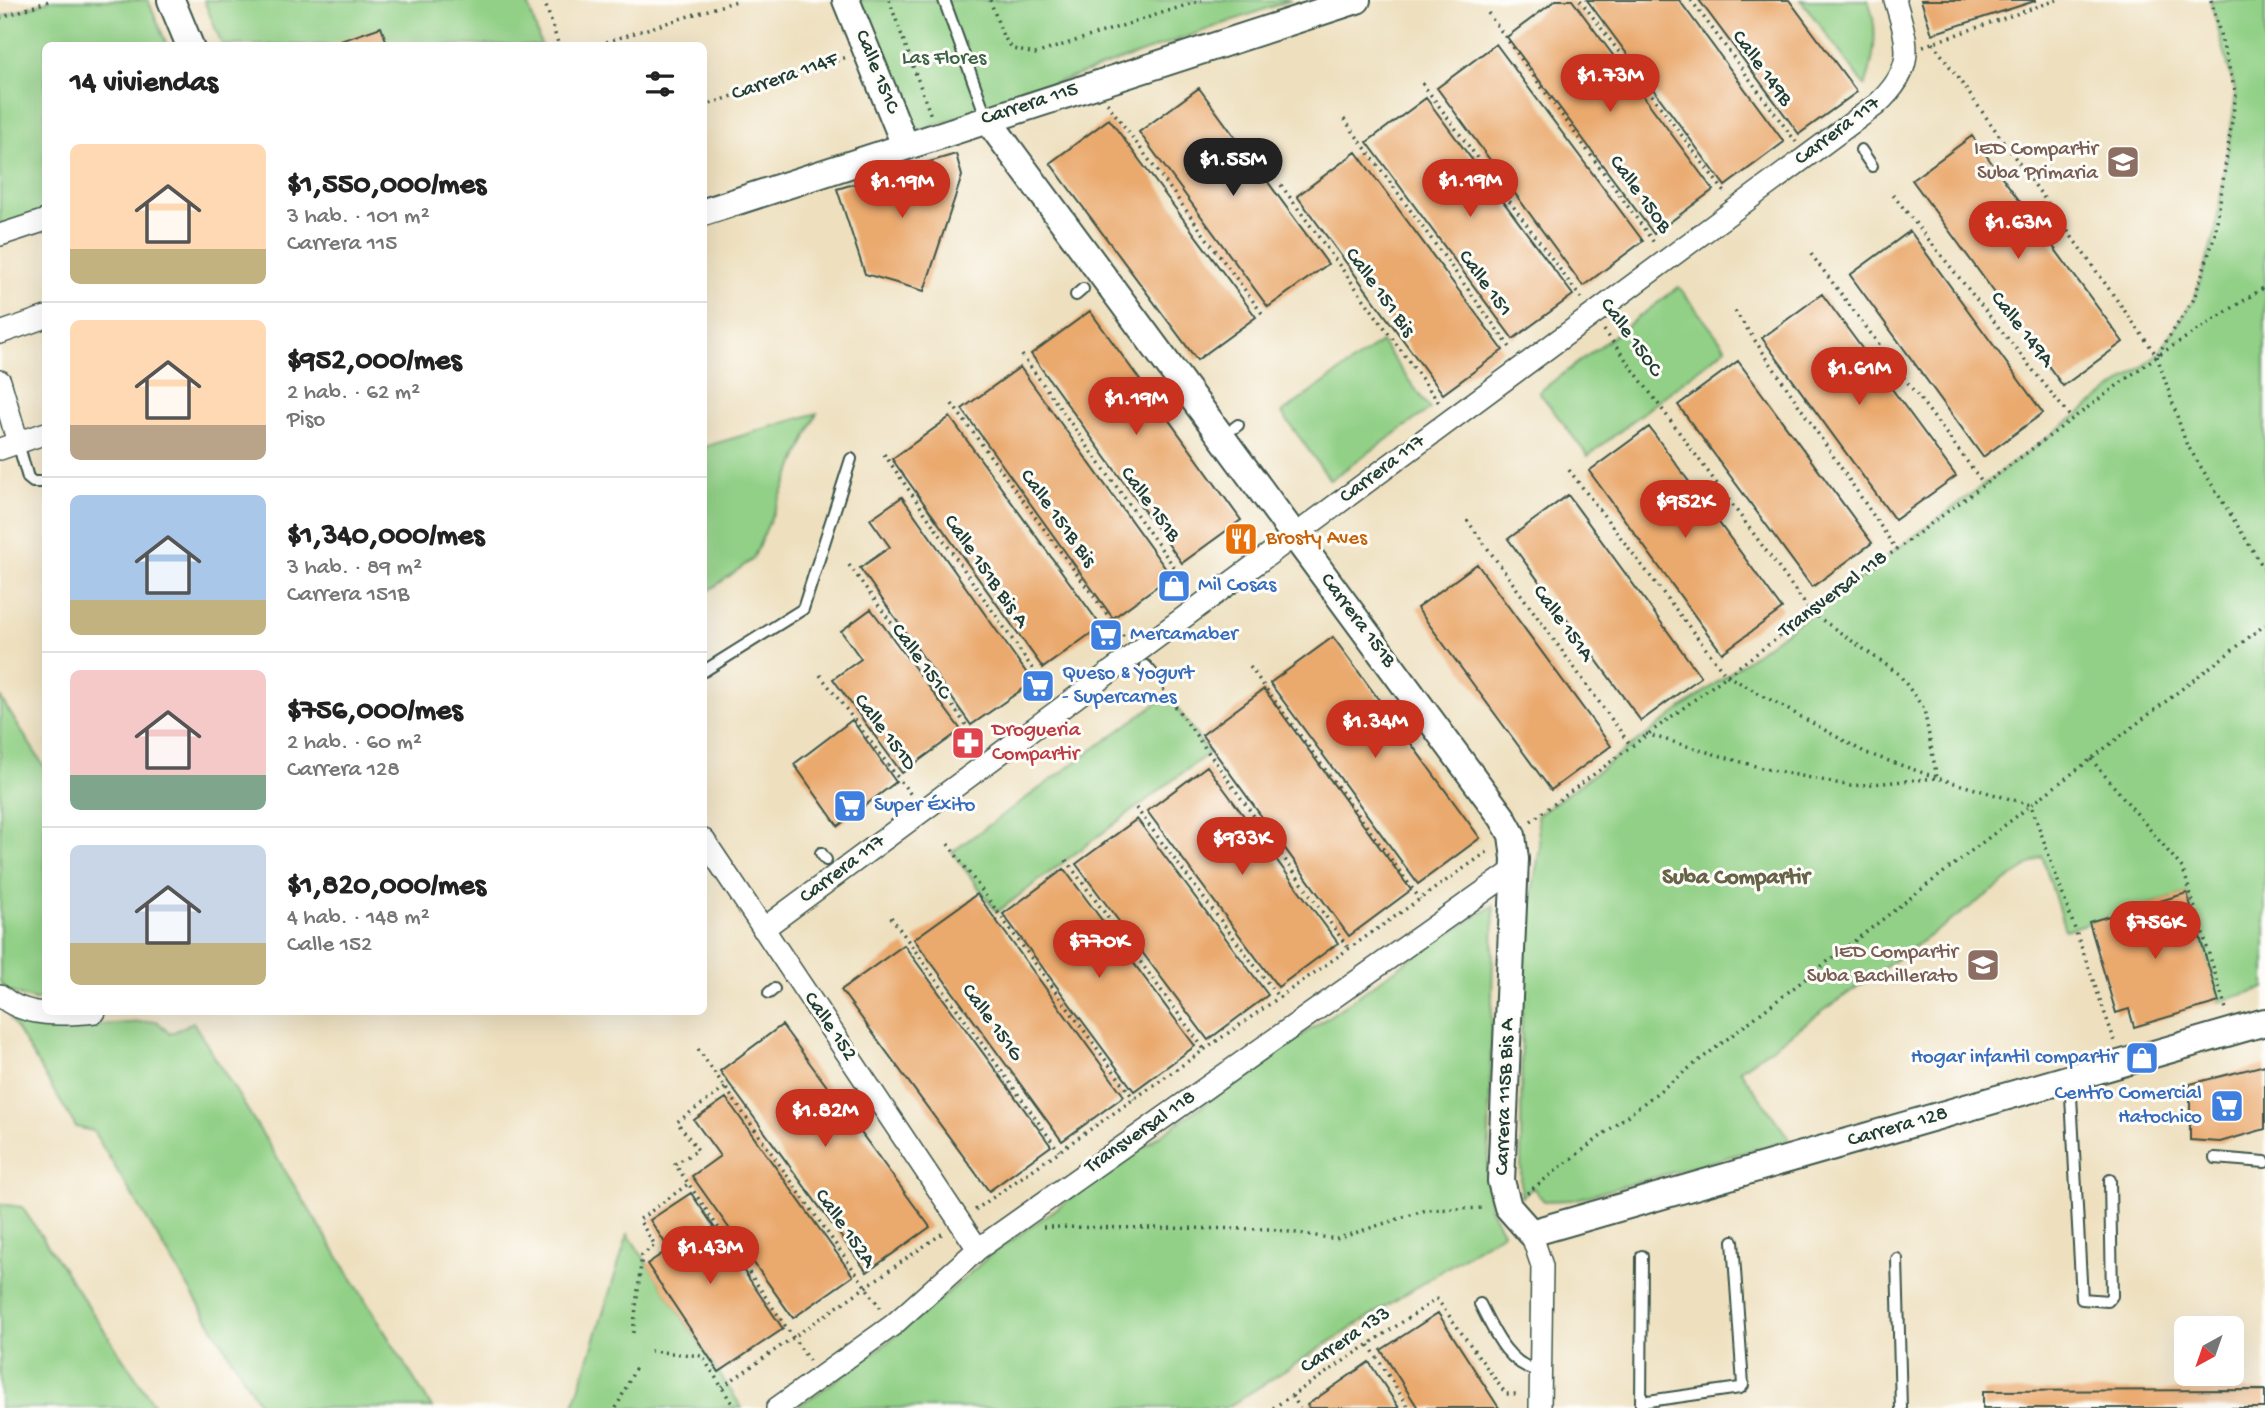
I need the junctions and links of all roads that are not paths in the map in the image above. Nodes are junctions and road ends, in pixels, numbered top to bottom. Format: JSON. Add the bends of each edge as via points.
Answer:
{"nodes":[{"id":1,"x":171,"y":0,"type":"edge"},
{"id":2,"x":846,"y":0,"type":"edge"},
{"id":3,"x":944,"y":0,"type":"edge"},
{"id":4,"x":1357,"y":0,"type":"edge"},
{"id":5,"x":1895,"y":0,"type":"edge"},
{"id":6,"x":188,"y":42,"type":"edge"},
{"id":7,"x":986,"y":119,"type":"junction"},
{"id":8,"x":905,"y":145,"type":"junction"},
{"id":9,"x":1861,"y":150,"type":"dead end"},
{"id":10,"x":1872,"y":166,"type":"dead end"},
{"id":11,"x":707,"y":211,"type":"edge"},
{"id":12,"x":42,"y":221,"type":"edge"},
{"id":13,"x":0,"y":235,"type":"edge"},
{"id":14,"x":42,"y":318,"type":"edge"},
{"id":15,"x":0,"y":333,"type":"edge"},
{"id":16,"x":0,"y":381,"type":"edge"},
{"id":17,"x":42,"y":434,"type":"edge"},
{"id":18,"x":9,"y":446,"type":"edge"},
{"id":19,"x":851,"y":459,"type":"dead end"},
{"id":20,"x":42,"y":482,"type":"edge"},
{"id":21,"x":1294,"y":536,"type":"junction"},
{"id":22,"x":707,"y":669,"type":"edge"},
{"id":23,"x":707,"y":844,"type":"edge"},
{"id":24,"x":1514,"y":855,"type":"junction"},
{"id":25,"x":763,"y":929,"type":"junction"},
{"id":26,"x":0,"y":995,"type":"edge"},
{"id":27,"x":42,"y":1013,"type":"edge"},
{"id":28,"x":2265,"y":1022,"type":"edge"},
{"id":29,"x":2070,"y":1079,"type":"junction"},
{"id":30,"x":2215,"y":1158,"type":"dead end"},
{"id":31,"x":2265,"y":1162,"type":"edge"},
{"id":32,"x":2110,"y":1180,"type":"dead end"},
{"id":33,"x":1531,"y":1233,"type":"junction"},
{"id":34,"x":1733,"y":1241,"type":"dead end"},
{"id":35,"x":978,"y":1249,"type":"junction"},
{"id":36,"x":1642,"y":1256,"type":"dead end"},
{"id":37,"x":1897,"y":1259,"type":"dead end"},
{"id":38,"x":1480,"y":1304,"type":"dead end"},
{"id":39,"x":1539,"y":1371,"type":"junction"},
{"id":40,"x":1540,"y":1401,"type":"edge"},
{"id":41,"x":1641,"y":1405,"type":"edge"},
{"id":42,"x":776,"y":1408,"type":"edge"},
{"id":43,"x":1901,"y":1408,"type":"edge"}],
"edges":[{"from":1,"to":6,"type":"street"},
{"from":2,"to":8,"type":"street","name":"Calle 151C"},
{"from":3,"to":7,"type":"lane"},
{"from":4,"to":7,"type":"street","name":"Carrera 115"},
{"from":5,"to":21,"type":"street","name":"Carrera 117","via":[[1908,51],[1898,82],[1876,105]]},
{"from":7,"to":8,"type":"street","name":"Carrera 115"},
{"from":7,"to":21,"type":"street","name":"Carrera 151B"},
{"from":8,"to":11,"type":"street","name":"Carrera 115"},
{"from":9,"to":10,"type":"lane"},
{"from":12,"to":13,"type":"street"},
{"from":14,"to":15,"type":"street"},
{"from":16,"to":18,"type":"street"},
{"from":17,"to":18,"type":"street"},
{"from":18,"to":20,"type":"lane","via":[[28,478]]},
{"from":19,"to":22,"type":"lane","via":[[803,609]]},
{"from":21,"to":24,"type":"street","name":"Carrera 151B","via":[[1502,817]]},
{"from":21,"to":25,"type":"street","name":"Carrera 117","via":[[1201,604],[1145,664],[1061,709]]},
{"from":23,"to":25,"type":"street","name":"Calle 152"},
{"from":24,"to":33,"type":"street","name":"Carrera 115B Bis A","via":[[1501,1181],[1508,1207]]},
{"from":24,"to":35,"type":"street","name":"Transversal 118"},
{"from":25,"to":35,"type":"street","name":"Calle 152"},
{"from":26,"to":27,"type":"street"},
{"from":28,"to":29,"type":"street","name":"Carrera 128"},
{"from":29,"to":32,"type":"lane","via":[[2082,1299],[2108,1301],[2112,1296]]},
{"from":29,"to":33,"type":"street","name":"Carrera 128"},
{"from":30,"to":31,"type":"lane"},
{"from":33,"to":39,"type":"street","name":"Carrera 115B Bis A","via":[[1542,1266]]},
{"from":34,"to":41,"type":"lane","via":[[1743,1385]]},
{"from":35,"to":42,"type":"street","name":"Transversal 118","via":[[893,1325]]},
{"from":36,"to":41,"type":"lane"},
{"from":37,"to":43,"type":"lane"},
{"from":38,"to":39,"type":"lane","via":[[1506,1350]]},
{"from":39,"to":40,"type":"street","name":"Carrera 115B Bis A"}]}
